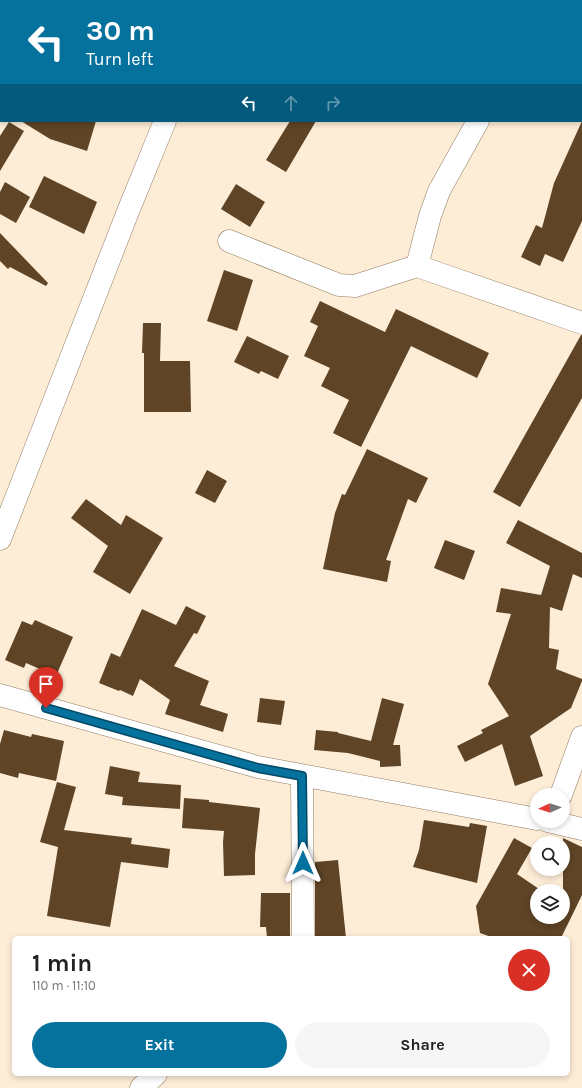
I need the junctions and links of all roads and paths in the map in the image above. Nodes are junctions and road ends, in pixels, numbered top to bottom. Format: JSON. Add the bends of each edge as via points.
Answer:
{"nodes":[{"id":1,"x":165,"y":122,"type":"edge"},
{"id":2,"x":477,"y":122,"type":"edge"},
{"id":3,"x":229,"y":241,"type":"dead end"},
{"id":4,"x":417,"y":266,"type":"junction"},
{"id":5,"x":582,"y":323,"type":"edge"},
{"id":6,"x":0,"y":539,"type":"edge"},
{"id":7,"x":0,"y":695,"type":"edge"},
{"id":8,"x":582,"y":736,"type":"edge"},
{"id":9,"x":302,"y":776,"type":"junction"},
{"id":10,"x":563,"y":788,"type":"edge"},
{"id":11,"x":530,"y":818,"type":"edge"},
{"id":12,"x":570,"y":826,"type":"edge"},
{"id":13,"x":582,"y":829,"type":"edge"},
{"id":14,"x":302,"y":936,"type":"edge"},
{"id":15,"x":154,"y":1076,"type":"edge"},
{"id":16,"x":141,"y":1088,"type":"edge"}],
"edges":[{"from":1,"to":6,"type":"street"},
{"from":2,"to":4,"type":"street","via":[[439,191]]},
{"from":3,"to":4,"type":"street","via":[[339,285],[355,286]]},
{"from":4,"to":5,"type":"street"},
{"from":7,"to":9,"type":"street","via":[[258,768]]},
{"from":8,"to":10,"type":"street"},
{"from":9,"to":11,"type":"street"},
{"from":9,"to":14,"type":"street"},
{"from":12,"to":13,"type":"street"},
{"from":15,"to":16,"type":"street"}]}
